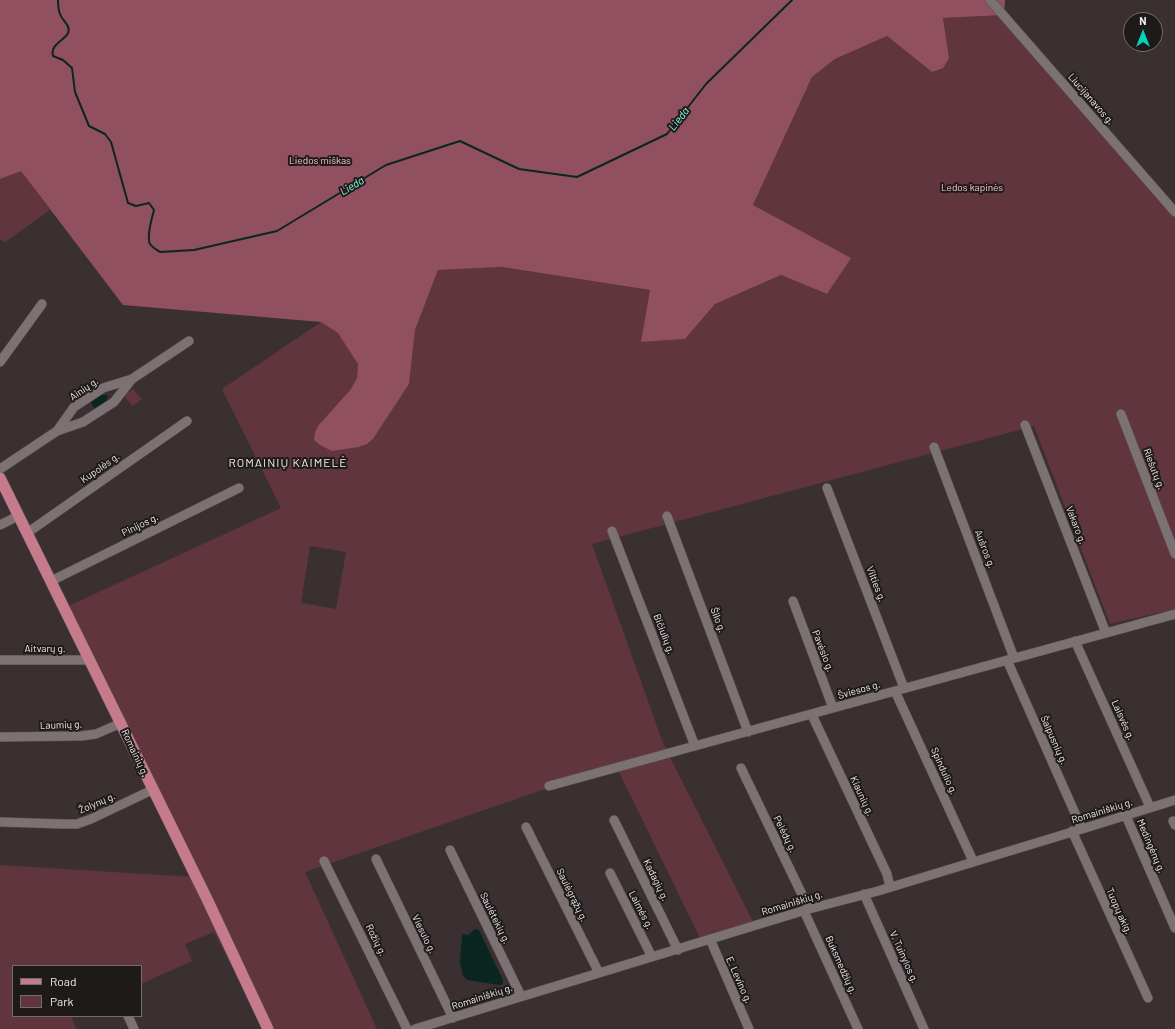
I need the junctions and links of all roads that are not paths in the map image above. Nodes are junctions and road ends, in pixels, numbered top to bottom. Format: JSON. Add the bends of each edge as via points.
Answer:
{"nodes":[{"id":1,"x":990,"y":0,"type":"edge"},
{"id":2,"x":1175,"y":212,"type":"edge"},
{"id":3,"x":42,"y":304,"type":"dead end"},
{"id":4,"x":189,"y":340,"type":"dead end"},
{"id":5,"x":0,"y":362,"type":"edge"},
{"id":6,"x":132,"y":379,"type":"junction"},
{"id":7,"x":1121,"y":414,"type":"dead end"},
{"id":8,"x":187,"y":421,"type":"dead end"},
{"id":9,"x":1025,"y":425,"type":"dead end"},
{"id":10,"x":57,"y":431,"type":"junction"},
{"id":11,"x":934,"y":447,"type":"dead end"},
{"id":12,"x":0,"y":469,"type":"edge"},
{"id":13,"x":0,"y":478,"type":"edge"},
{"id":14,"x":239,"y":488,"type":"dead end"},
{"id":15,"x":827,"y":488,"type":"dead end"},
{"id":16,"x":18,"y":516,"type":"junction"},
{"id":17,"x":667,"y":516,"type":"dead end"},
{"id":18,"x":0,"y":525,"type":"edge"},
{"id":19,"x":612,"y":531,"type":"dead end"},
{"id":20,"x":26,"y":532,"type":"junction"},
{"id":21,"x":1175,"y":554,"type":"edge"},
{"id":22,"x":51,"y":581,"type":"junction"},
{"id":23,"x":792,"y":601,"type":"dead end"},
{"id":24,"x":1175,"y":614,"type":"edge"},
{"id":25,"x":1106,"y":633,"type":"junction"},
{"id":26,"x":1076,"y":641,"type":"junction"},
{"id":27,"x":1011,"y":659,"type":"junction"},
{"id":28,"x":0,"y":660,"type":"edge"},
{"id":29,"x":90,"y":660,"type":"junction"},
{"id":30,"x":900,"y":689,"type":"junction"},
{"id":31,"x":833,"y":708,"type":"junction"},
{"id":32,"x":812,"y":715,"type":"junction"},
{"id":33,"x":121,"y":723,"type":"junction"},
{"id":34,"x":748,"y":732,"type":"junction"},
{"id":35,"x":0,"y":737,"type":"edge"},
{"id":36,"x":695,"y":746,"type":"junction"},
{"id":37,"x":741,"y":768,"type":"dead end"},
{"id":38,"x":549,"y":786,"type":"dead end"},
{"id":39,"x":152,"y":790,"type":"junction"},
{"id":40,"x":1175,"y":800,"type":"edge"},
{"id":41,"x":1150,"y":807,"type":"junction"},
{"id":42,"x":1126,"y":816,"type":"junction"},
{"id":43,"x":614,"y":820,"type":"dead end"},
{"id":44,"x":0,"y":822,"type":"edge"},
{"id":45,"x":526,"y":827,"type":"dead end"},
{"id":46,"x":1082,"y":829,"type":"junction"},
{"id":47,"x":1072,"y":831,"type":"junction"},
{"id":48,"x":450,"y":850,"type":"dead end"},
{"id":49,"x":376,"y":860,"type":"dead end"},
{"id":50,"x":324,"y":861,"type":"dead end"},
{"id":51,"x":973,"y":861,"type":"junction"},
{"id":52,"x":610,"y":873,"type":"dead end"},
{"id":53,"x":890,"y":887,"type":"junction"},
{"id":54,"x":864,"y":894,"type":"junction"},
{"id":55,"x":806,"y":910,"type":"junction"},
{"id":56,"x":1175,"y":928,"type":"edge"},
{"id":57,"x":710,"y":940,"type":"junction"},
{"id":58,"x":678,"y":950,"type":"junction"},
{"id":59,"x":652,"y":957,"type":"junction"},
{"id":60,"x":599,"y":973,"type":"junction"},
{"id":61,"x":521,"y":996,"type":"junction"},
{"id":62,"x":1148,"y":998,"type":"dead end"},
{"id":63,"x":128,"y":1017,"type":"edge"},
{"id":64,"x":453,"y":1018,"type":"junction"},
{"id":65,"x":443,"y":1025,"type":"edge"},
{"id":66,"x":134,"y":1029,"type":"edge"},
{"id":67,"x":268,"y":1029,"type":"edge"},
{"id":68,"x":407,"y":1029,"type":"edge"},
{"id":69,"x":415,"y":1029,"type":"edge"},
{"id":70,"x":749,"y":1029,"type":"edge"},
{"id":71,"x":858,"y":1029,"type":"edge"},
{"id":72,"x":924,"y":1029,"type":"edge"}],
"edges":[{"from":1,"to":2,"type":"street","name":"Liucijanavos g."},
{"from":3,"to":5,"type":"street"},
{"from":4,"to":6,"type":"street","name":"Ainių g."},
{"from":6,"to":10,"type":"street","name":"Ainių g.","via":[[114,402],[83,422]]},
{"from":6,"to":10,"type":"street","name":"Ainių g.","via":[[103,388],[74,407]]},
{"from":7,"to":21,"type":"street","name":"Riešutų g."},
{"from":8,"to":20,"type":"street","name":"Kupolės g."},
{"from":9,"to":25,"type":"street","name":"Vakaro g."},
{"from":10,"to":12,"type":"street","name":"Ainių g."},
{"from":11,"to":27,"type":"street","name":"Aušros g."},
{"from":13,"to":16,"type":"main road","name":"Romainių g."},
{"from":14,"to":22,"type":"street","name":"Pinijos g."},
{"from":15,"to":30,"type":"street","name":"Vilties g."},
{"from":16,"to":18,"type":"street"},
{"from":16,"to":20,"type":"main road","name":"Romainių g."},
{"from":17,"to":34,"type":"street","name":"Šilo g."},
{"from":19,"to":36,"type":"street","name":"Bičiulių g."},
{"from":20,"to":22,"type":"main road","name":"Romainių g."},
{"from":22,"to":29,"type":"main road","name":"Romainių g."},
{"from":23,"to":31,"type":"street","name":"Pavėsio g."},
{"from":24,"to":25,"type":"street","name":"Šviesos g."},
{"from":25,"to":26,"type":"street","name":"Šviesos g."},
{"from":26,"to":27,"type":"street","name":"Šviesos g."},
{"from":26,"to":41,"type":"street","name":"Laisvės g."},
{"from":27,"to":30,"type":"street","name":"Šviesos g."},
{"from":27,"to":46,"type":"street","name":"Šalpusnių g."},
{"from":28,"to":29,"type":"street","name":"Aitvarų g."},
{"from":29,"to":33,"type":"main road","name":"Romainių g."},
{"from":30,"to":31,"type":"street","name":"Šviesos g."},
{"from":30,"to":51,"type":"street","name":"Spindulio g."},
{"from":31,"to":32,"type":"street","name":"Šviesos g."},
{"from":32,"to":34,"type":"street","name":"Šviesos g."},
{"from":32,"to":53,"type":"street","name":"Kiaunių g.","via":[[887,874]]},
{"from":33,"to":35,"type":"street","name":"Laumių g.","via":[[96,734],[81,736]]},
{"from":33,"to":39,"type":"main road","name":"Romainių g."},
{"from":34,"to":36,"type":"street","name":"Šviesos g."},
{"from":36,"to":38,"type":"street","name":"Šviesos g."},
{"from":37,"to":55,"type":"street","name":"Pelėdų g."},
{"from":39,"to":44,"type":"street","name":"Žolynų g.","via":[[91,820],[77,824]]},
{"from":39,"to":67,"type":"main road","name":"Romainių g."},
{"from":40,"to":41,"type":"street","name":"Romainiškių g."},
{"from":41,"to":42,"type":"street","name":"Romainiškių g."},
{"from":42,"to":46,"type":"street","name":"Romainiškių g."},
{"from":42,"to":56,"type":"street","name":"Medingėnų g."},
{"from":43,"to":58,"type":"street","name":"Kadagių g."},
{"from":45,"to":60,"type":"street","name":"Saulėgrąžų g."},
{"from":46,"to":47,"type":"street","name":"Romainiškių g."},
{"from":47,"to":51,"type":"street","name":"Romainiškių g."},
{"from":47,"to":62,"type":"street","name":"Tuopų aklg."},
{"from":48,"to":61,"type":"street","name":"Saulėtekių g."},
{"from":49,"to":64,"type":"street","name":"Viesulo g."},
{"from":50,"to":68,"type":"street","name":"Rožių g."},
{"from":51,"to":53,"type":"street","name":"Romainiškių g."},
{"from":52,"to":59,"type":"street","name":"Laimės g."},
{"from":53,"to":54,"type":"street","name":"Romainiškių g."},
{"from":54,"to":55,"type":"street","name":"Romainiškių g."},
{"from":54,"to":72,"type":"street","name":"V. Tuinylos g."},
{"from":55,"to":57,"type":"street","name":"Romainiškių g."},
{"from":55,"to":71,"type":"street","name":"Buksmedžių g."},
{"from":57,"to":58,"type":"street","name":"Romainiškių g."},
{"from":57,"to":70,"type":"street","name":"E. Levino g."},
{"from":58,"to":59,"type":"street","name":"Romainiškių g."},
{"from":59,"to":60,"type":"street","name":"Romainiškių g."},
{"from":60,"to":61,"type":"street","name":"Romainiškių g."},
{"from":61,"to":64,"type":"street","name":"Romainiškių g."},
{"from":63,"to":66,"type":"street"},
{"from":64,"to":65,"type":"street","name":"Romainiškių g."},
{"from":65,"to":69,"type":"street","name":"Romainiškių g."}]}
